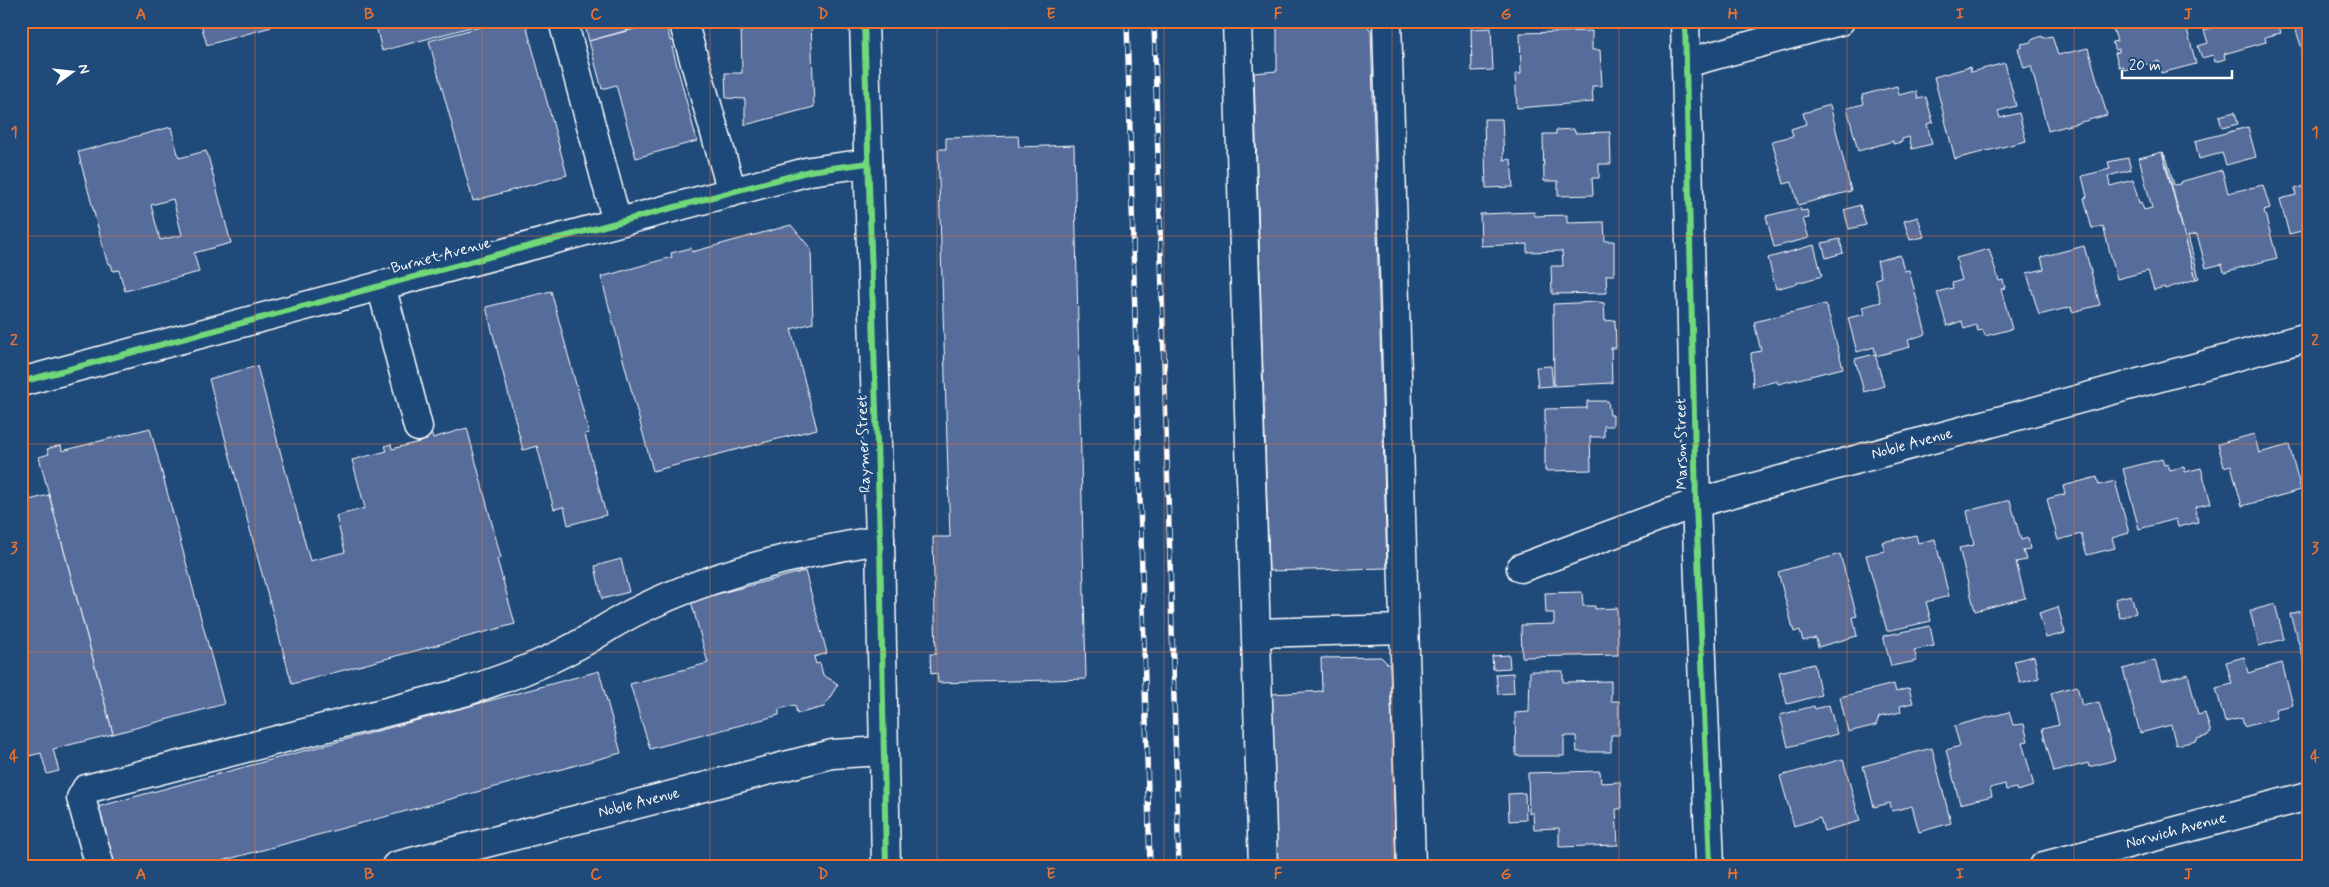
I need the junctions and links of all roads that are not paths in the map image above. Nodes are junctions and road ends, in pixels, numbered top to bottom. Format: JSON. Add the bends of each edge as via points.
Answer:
{"nodes":[{"id":1,"x":563,"y":21,"type":"edge"},
{"id":2,"x":683,"y":21,"type":"edge"},
{"id":3,"x":864,"y":21,"type":"edge"},
{"id":4,"x":1237,"y":21,"type":"edge"},
{"id":5,"x":1387,"y":21,"type":"edge"},
{"id":6,"x":1685,"y":21,"type":"edge"},
{"id":7,"x":1840,"y":21,"type":"edge"},
{"id":8,"x":1686,"y":62,"type":"junction"},
{"id":9,"x":868,"y":163,"type":"junction"},
{"id":10,"x":732,"y":192,"type":"junction"},
{"id":11,"x":617,"y":222,"type":"junction"},
{"id":12,"x":381,"y":286,"type":"junction"},
{"id":13,"x":2308,"y":337,"type":"edge"},
{"id":14,"x":21,"y":382,"type":"edge"},
{"id":15,"x":418,"y":427,"type":"dead end"},
{"id":16,"x":1696,"y":503,"type":"junction"},
{"id":17,"x":880,"y":540,"type":"junction"},
{"id":18,"x":1521,"y":568,"type":"dead end"},
{"id":19,"x":1404,"y":629,"type":"junction"},
{"id":20,"x":1256,"y":633,"type":"junction"},
{"id":21,"x":884,"y":751,"type":"junction"},
{"id":22,"x":2308,"y":796,"type":"edge"},
{"id":23,"x":408,"y":864,"type":"edge"},
{"id":24,"x":100,"y":866,"type":"edge"},
{"id":25,"x":886,"y":866,"type":"edge"},
{"id":26,"x":1263,"y":866,"type":"edge"},
{"id":27,"x":1411,"y":866,"type":"edge"},
{"id":28,"x":1710,"y":866,"type":"edge"},
{"id":29,"x":2044,"y":866,"type":"edge"}],
"edges":[{"from":1,"to":11,"type":"street"},
{"from":2,"to":10,"type":"street"},
{"from":3,"to":9,"type":"street","name":"Raymer Street"},
{"from":4,"to":20,"type":"street"},
{"from":5,"to":19,"type":"street"},
{"from":6,"to":8,"type":"street","name":"Marson Street"},
{"from":7,"to":8,"type":"street"},
{"from":8,"to":16,"type":"street","name":"Marson Street"},
{"from":9,"to":10,"type":"street","name":"Burnet Avenue","via":[[810,171]]},
{"from":9,"to":17,"type":"street","name":"Raymer Street"},
{"from":10,"to":11,"type":"street","name":"Burnet Avenue"},
{"from":11,"to":12,"type":"street","name":"Burnet Avenue"},
{"from":12,"to":14,"type":"street","name":"Burnet Avenue"},
{"from":12,"to":15,"type":"street"},
{"from":13,"to":16,"type":"street","name":"Noble Avenue"},
{"from":16,"to":18,"type":"street","name":"Noble Avenue"},
{"from":16,"to":28,"type":"street","name":"Marson Street"},
{"from":17,"to":21,"type":"street","name":"Raymer Street"},
{"from":17,"to":24,"type":"street","via":[[738,572],[684,590],[638,610],[522,673],[464,692],[86,789],[81,798]]},
{"from":19,"to":20,"type":"street"},
{"from":19,"to":27,"type":"street"},
{"from":20,"to":26,"type":"street"},
{"from":21,"to":23,"type":"street","name":"Noble Avenue","via":[[832,754]]},
{"from":21,"to":25,"type":"street","name":"Raymer Street"},
{"from":22,"to":29,"type":"street","name":"Norwich Avenue"}]}
